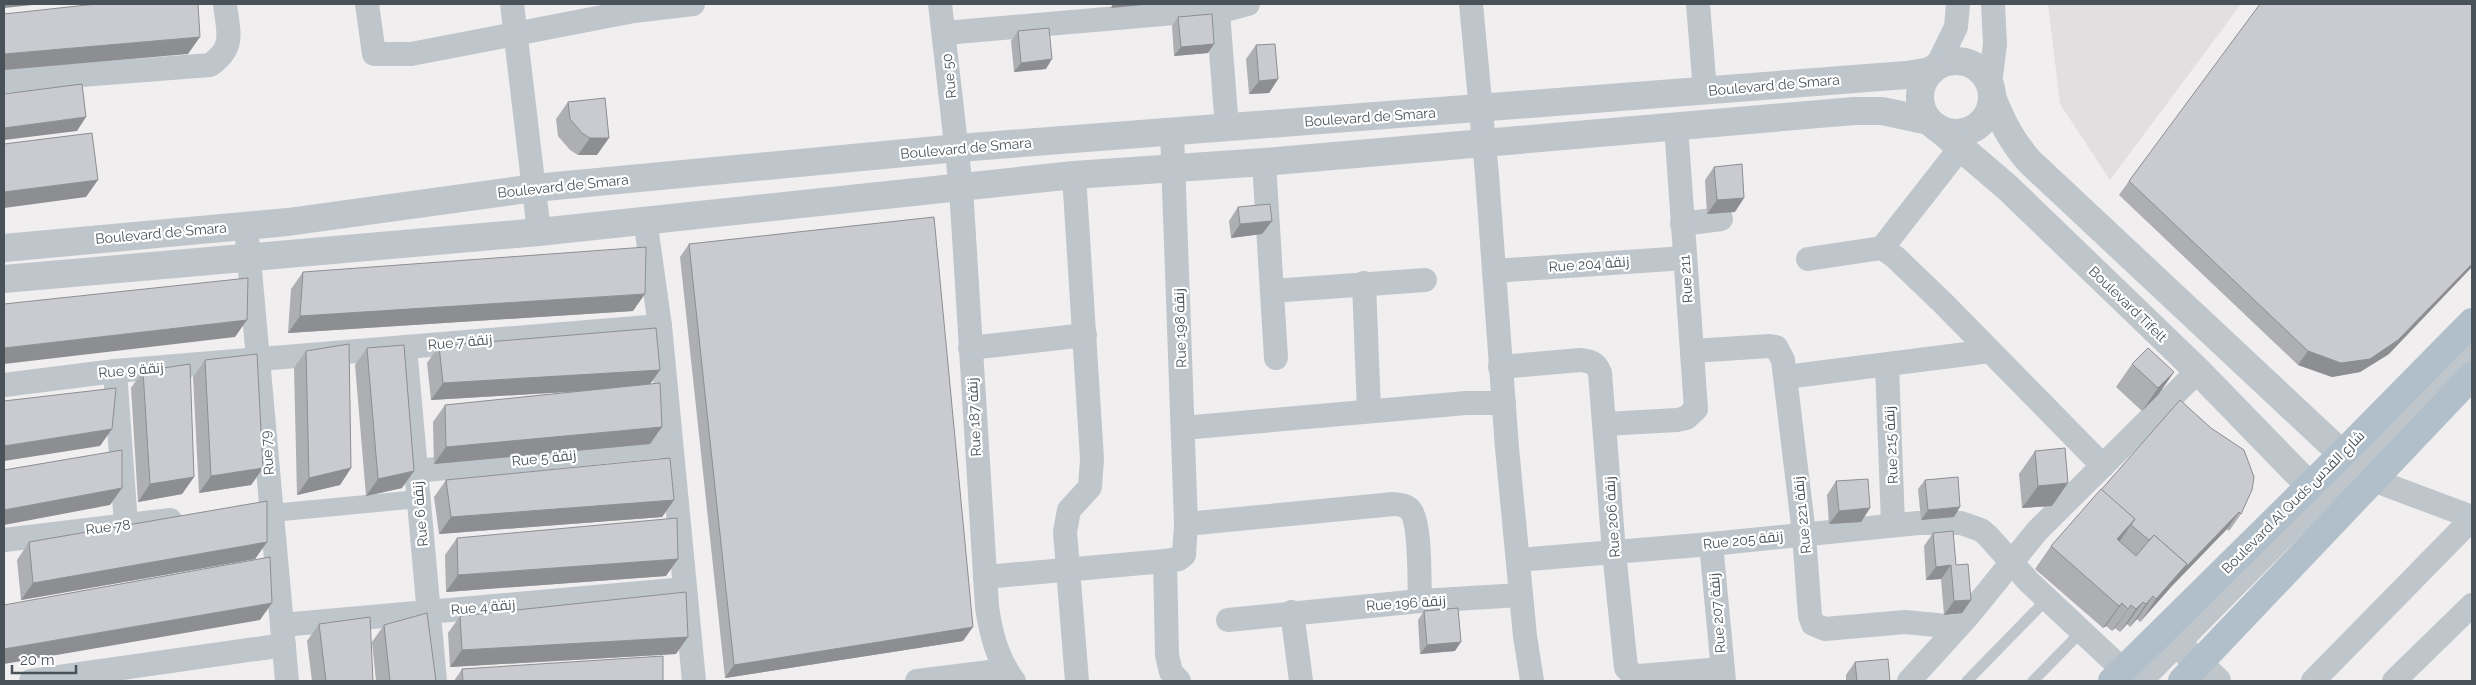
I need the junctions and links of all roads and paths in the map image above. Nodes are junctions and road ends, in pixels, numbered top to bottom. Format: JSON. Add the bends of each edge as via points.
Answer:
{"nodes":[{"id":1,"x":225,"y":4,"type":"edge"},
{"id":2,"x":366,"y":4,"type":"edge"},
{"id":3,"x":512,"y":4,"type":"edge"},
{"id":4,"x":692,"y":4,"type":"edge"},
{"id":5,"x":940,"y":4,"type":"edge"},
{"id":6,"x":1248,"y":4,"type":"edge"},
{"id":7,"x":1471,"y":4,"type":"edge"},
{"id":8,"x":1698,"y":4,"type":"edge"},
{"id":9,"x":1958,"y":4,"type":"edge"},
{"id":10,"x":1993,"y":4,"type":"edge"},
{"id":11,"x":633,"y":7,"type":"edge"},
{"id":12,"x":1218,"y":12,"type":"junction"},
{"id":13,"x":945,"y":33,"type":"junction"},
{"id":14,"x":516,"y":34,"type":"junction"},
{"id":15,"x":1934,"y":68,"type":"junction"},
{"id":16,"x":4,"y":81,"type":"edge"},
{"id":17,"x":1991,"y":90,"type":"junction"},
{"id":18,"x":1705,"y":91,"type":"junction"},
{"id":19,"x":1482,"y":109,"type":"junction"},
{"id":20,"x":1934,"y":125,"type":"junction"},
{"id":21,"x":1676,"y":126,"type":"junction"},
{"id":22,"x":1227,"y":128,"type":"junction"},
{"id":23,"x":1172,"y":132,"type":"junction"},
{"id":24,"x":1962,"y":139,"type":"junction"},
{"id":25,"x":1484,"y":144,"type":"junction"},
{"id":26,"x":958,"y":148,"type":"junction"},
{"id":27,"x":1264,"y":162,"type":"junction"},
{"id":28,"x":1174,"y":168,"type":"junction"},
{"id":29,"x":1074,"y":175,"type":"junction"},
{"id":30,"x":534,"y":188,"type":"junction"},
{"id":31,"x":961,"y":188,"type":"junction"},
{"id":32,"x":645,"y":219,"type":"junction"},
{"id":33,"x":1722,"y":219,"type":"dead end"},
{"id":34,"x":1682,"y":224,"type":"junction"},
{"id":35,"x":246,"y":226,"type":"junction"},
{"id":36,"x":539,"y":232,"type":"junction"},
{"id":37,"x":4,"y":248,"type":"edge"},
{"id":38,"x":1882,"y":248,"type":"junction"},
{"id":39,"x":248,"y":258,"type":"junction"},
{"id":40,"x":1685,"y":258,"type":"junction"},
{"id":41,"x":1808,"y":259,"type":"dead end"},
{"id":42,"x":1494,"y":271,"type":"junction"},
{"id":43,"x":4,"y":279,"type":"edge"},
{"id":44,"x":1425,"y":280,"type":"dead end"},
{"id":45,"x":1364,"y":283,"type":"junction"},
{"id":46,"x":1272,"y":291,"type":"junction"},
{"id":47,"x":2472,"y":322,"type":"edge"},
{"id":48,"x":660,"y":326,"type":"junction"},
{"id":49,"x":1085,"y":335,"type":"junction"},
{"id":50,"x":2472,"y":342,"type":"edge"},
{"id":51,"x":405,"y":347,"type":"junction"},
{"id":52,"x":970,"y":348,"type":"junction"},
{"id":53,"x":1990,"y":350,"type":"junction"},
{"id":54,"x":1692,"y":351,"type":"junction"},
{"id":55,"x":2472,"y":354,"type":"edge"},
{"id":56,"x":1276,"y":358,"type":"dead end"},
{"id":57,"x":259,"y":359,"type":"junction"},
{"id":58,"x":1887,"y":365,"type":"junction"},
{"id":59,"x":1500,"y":367,"type":"junction"},
{"id":60,"x":115,"y":371,"type":"junction"},
{"id":61,"x":2198,"y":371,"type":"junction"},
{"id":62,"x":2472,"y":376,"type":"edge"},
{"id":63,"x":1786,"y":377,"type":"junction"},
{"id":64,"x":4,"y":385,"type":"edge"},
{"id":65,"x":1504,"y":403,"type":"junction"},
{"id":66,"x":1369,"y":411,"type":"junction"},
{"id":67,"x":1605,"y":424,"type":"junction"},
{"id":68,"x":1183,"y":428,"type":"junction"},
{"id":69,"x":671,"y":445,"type":"junction"},
{"id":70,"x":2103,"y":466,"type":"junction"},
{"id":71,"x":2357,"y":467,"type":"junction"},
{"id":72,"x":416,"y":471,"type":"junction"},
{"id":73,"x":419,"y":499,"type":"junction"},
{"id":74,"x":2324,"y":500,"type":"junction"},
{"id":75,"x":265,"y":510,"type":"junction"},
{"id":76,"x":194,"y":517,"type":"edge"},
{"id":77,"x":2472,"y":518,"type":"edge"},
{"id":78,"x":1186,"y":524,"type":"junction"},
{"id":79,"x":1893,"y":524,"type":"junction"},
{"id":80,"x":126,"y":525,"type":"junction"},
{"id":81,"x":1804,"y":534,"type":"junction"},
{"id":82,"x":4,"y":540,"type":"edge"},
{"id":83,"x":1711,"y":544,"type":"junction"},
{"id":84,"x":1614,"y":552,"type":"junction"},
{"id":85,"x":1172,"y":560,"type":"junction"},
{"id":86,"x":1519,"y":560,"type":"junction"},
{"id":87,"x":2010,"y":562,"type":"junction"},
{"id":88,"x":1068,"y":568,"type":"junction"},
{"id":89,"x":985,"y":577,"type":"junction"},
{"id":90,"x":685,"y":589,"type":"junction"},
{"id":91,"x":1521,"y":595,"type":"junction"},
{"id":92,"x":2047,"y":599,"type":"junction"},
{"id":93,"x":1420,"y":601,"type":"junction"},
{"id":94,"x":2472,"y":605,"type":"edge"},
{"id":95,"x":429,"y":612,"type":"junction"},
{"id":96,"x":1292,"y":612,"type":"junction"},
{"id":97,"x":1228,"y":620,"type":"dead end"},
{"id":98,"x":1957,"y":627,"type":"junction"},
{"id":99,"x":2081,"y":632,"type":"junction"},
{"id":100,"x":283,"y":635,"type":"junction"},
{"id":101,"x":2187,"y":658,"type":"edge"},
{"id":102,"x":1723,"y":675,"type":"edge"},
{"id":103,"x":102,"y":676,"type":"edge"},
{"id":104,"x":1010,"y":676,"type":"edge"},
{"id":105,"x":2127,"y":679,"type":"edge"},
{"id":106,"x":31,"y":681,"type":"edge"},
{"id":107,"x":287,"y":681,"type":"edge"},
{"id":108,"x":435,"y":681,"type":"edge"},
{"id":109,"x":694,"y":681,"type":"edge"},
{"id":110,"x":917,"y":681,"type":"edge"},
{"id":111,"x":1077,"y":681,"type":"edge"},
{"id":112,"x":1179,"y":681,"type":"edge"},
{"id":113,"x":1301,"y":681,"type":"edge"},
{"id":114,"x":1532,"y":681,"type":"edge"},
{"id":115,"x":1909,"y":681,"type":"edge"},
{"id":116,"x":1967,"y":681,"type":"edge"},
{"id":117,"x":2033,"y":681,"type":"edge"},
{"id":118,"x":2150,"y":681,"type":"edge"},
{"id":119,"x":2313,"y":681,"type":"edge"},
{"id":120,"x":2394,"y":681,"type":"edge"}],
"edges":[{"from":1,"to":16,"type":"street","via":[[227,48],[210,65]]},
{"from":2,"to":14,"type":"street","via":[[374,54],[411,54]]},
{"from":3,"to":14,"type":"street"},
{"from":4,"to":11,"type":"street"},
{"from":5,"to":13,"type":"street","name":"Rue 50"},
{"from":6,"to":12,"type":"street"},
{"from":7,"to":19,"type":"street"},
{"from":8,"to":18,"type":"street"},
{"from":9,"to":15,"type":"street","via":[[1956,27]]},
{"from":10,"to":17,"type":"street","via":[[1995,44]]},
{"from":11,"to":14,"type":"street"},
{"from":12,"to":13,"type":"street"},
{"from":12,"to":22,"type":"street"},
{"from":13,"to":26,"type":"street","name":"Rue 50"},
{"from":14,"to":30,"type":"street"},
{"from":15,"to":17,"type":"street","via":[[1947,62],[1968,62],[1981,71]]},
{"from":15,"to":18,"type":"street","name":"Boulevard de Smara","via":[[1906,76]]},
{"from":15,"to":20,"type":"street","via":[[1925,78],[1920,96],[1924,114]]},
{"from":17,"to":24,"type":"street","via":[[1987,115]]},
{"from":17,"to":71,"type":"street","via":[[2003,124],[2030,162]]},
{"from":18,"to":19,"type":"street","name":"Boulevard de Smara"},
{"from":19,"to":22,"type":"street","name":"Boulevard de Smara"},
{"from":19,"to":25,"type":"street"},
{"from":20,"to":21,"type":"street","via":[[1882,111],[1854,111]]},
{"from":20,"to":24,"type":"street","name":"Boulevard Tifelt"},
{"from":21,"to":25,"type":"street"},
{"from":21,"to":34,"type":"street","name":"Rue 211"},
{"from":22,"to":23,"type":"street","name":"Boulevard de Smara"},
{"from":23,"to":26,"type":"street","name":"Boulevard de Smara"},
{"from":23,"to":28,"type":"street","name":"Rue 198 زنقة"},
{"from":24,"to":38,"type":"street","via":[[1951,161]]},
{"from":24,"to":61,"type":"street","name":"Boulevard Tifelt","via":[[2008,188]]},
{"from":25,"to":27,"type":"street"},
{"from":25,"to":42,"type":"street"},
{"from":26,"to":30,"type":"street","name":"Boulevard de Smara"},
{"from":26,"to":31,"type":"street","name":"Rue 187 زنقة"},
{"from":27,"to":28,"type":"street"},
{"from":27,"to":46,"type":"street"},
{"from":28,"to":29,"type":"street"},
{"from":28,"to":68,"type":"street","name":"Rue 198 زنقة"},
{"from":29,"to":31,"type":"street"},
{"from":29,"to":49,"type":"street"},
{"from":30,"to":35,"type":"street","name":"Boulevard de Smara"},
{"from":30,"to":36,"type":"street"},
{"from":31,"to":32,"type":"street"},
{"from":31,"to":52,"type":"street","name":"Rue 187 زنقة"},
{"from":32,"to":36,"type":"street"},
{"from":32,"to":48,"type":"street"},
{"from":33,"to":34,"type":"street"},
{"from":34,"to":40,"type":"street","name":"Rue 211"},
{"from":35,"to":37,"type":"street","name":"Boulevard de Smara"},
{"from":35,"to":39,"type":"street","name":"Rue 79"},
{"from":36,"to":39,"type":"street"},
{"from":38,"to":41,"type":"street"},
{"from":38,"to":53,"type":"street"},
{"from":39,"to":43,"type":"street"},
{"from":39,"to":57,"type":"street","name":"Rue 79"},
{"from":40,"to":42,"type":"street","name":"Rue 204 زنقة"},
{"from":40,"to":54,"type":"street","name":"Rue 211"},
{"from":42,"to":59,"type":"street"},
{"from":44,"to":45,"type":"street"},
{"from":45,"to":46,"type":"street"},
{"from":45,"to":66,"type":"street"},
{"from":46,"to":56,"type":"street"},
{"from":47,"to":71,"type":"main road","name":"Boulevard Al Quds شارع القدس"},
{"from":48,"to":51,"type":"street","name":"Rue 7 زنقة"},
{"from":48,"to":69,"type":"street"},
{"from":49,"to":52,"type":"street"},
{"from":49,"to":88,"type":"street","via":[[1092,477],[1088,492],[1069,510],[1065,532]]},
{"from":50,"to":71,"type":"lane"},
{"from":51,"to":57,"type":"street","name":"Rue 7 زنقة"},
{"from":51,"to":72,"type":"street","name":"Rue 6 زنقة"},
{"from":52,"to":89,"type":"street","name":"Rue 187 زنقة"},
{"from":53,"to":58,"type":"street"},
{"from":53,"to":70,"type":"street"},
{"from":54,"to":63,"type":"street","name":"Rue 221 زنقة","via":[[1776,347],[1784,360]]},
{"from":54,"to":67,"type":"street","name":"Rue 211","via":[[1696,409],[1692,414],[1677,420]]},
{"from":55,"to":71,"type":"lane"},
{"from":57,"to":60,"type":"street","name":"Rue 9 زنقة"},
{"from":57,"to":75,"type":"street","name":"Rue 79"},
{"from":58,"to":63,"type":"street"},
{"from":58,"to":79,"type":"street","name":"Rue 215 زنقة"},
{"from":59,"to":65,"type":"street"},
{"from":59,"to":67,"type":"street","name":"Rue 206 زنقة","via":[[1580,360],[1593,363],[1600,373]]},
{"from":60,"to":64,"type":"street","name":"Rue 9 زنقة"},
{"from":60,"to":80,"type":"street"},
{"from":61,"to":70,"type":"street"},
{"from":61,"to":74,"type":"street","name":"Boulevard Tifelt"},
{"from":62,"to":71,"type":"main road","name":"Boulevard Al Quds شارع القدس"},
{"from":63,"to":81,"type":"street","name":"Rue 221 زنقة"},
{"from":65,"to":66,"type":"street"},
{"from":65,"to":86,"type":"street"},
{"from":66,"to":68,"type":"street"},
{"from":67,"to":84,"type":"street","name":"Rue 206 زنقة"},
{"from":68,"to":78,"type":"street","name":"Rue 198 زنقة"},
{"from":69,"to":72,"type":"street","name":"Rue 5 زنقة"},
{"from":69,"to":90,"type":"street"},
{"from":70,"to":87,"type":"street","via":[[2066,500]]},
{"from":71,"to":74,"type":"main road","name":"Boulevard Al Quds شارع القدس"},
{"from":71,"to":74,"type":"main road","name":"Boulevard Al Quds شارع القدس"},
{"from":71,"to":77,"type":"street"},
{"from":72,"to":73,"type":"street","name":"Rue 6 زنقة"},
{"from":73,"to":75,"type":"street"},
{"from":73,"to":95,"type":"street","name":"Rue 6 زنقة"},
{"from":74,"to":101,"type":"main road","name":"Boulevard Al Quds شارع القدس"},
{"from":74,"to":101,"type":"main road","name":"Boulevard Al Quds شارع القدس"},
{"from":75,"to":100,"type":"street","name":"Rue 79"},
{"from":76,"to":80,"type":"street","name":"Rue 78"},
{"from":77,"to":119,"type":"street"},
{"from":78,"to":85,"type":"street","name":"Rue 198 زنقة","via":[[1185,552]]},
{"from":78,"to":93,"type":"street","via":[[1394,504],[1405,506],[1412,512],[1417,528]]},
{"from":79,"to":81,"type":"street","name":"Rue 205 زنقة"},
{"from":79,"to":87,"type":"street","name":"Rue 205 زنقة","via":[[1944,522],[1972,526],[1995,543]]},
{"from":80,"to":82,"type":"street","name":"Rue 78"},
{"from":81,"to":83,"type":"street","name":"Rue 205 زنقة"},
{"from":81,"to":98,"type":"street","name":"Rue 221 زنقة","via":[[1810,616],[1817,628],[1905,622]]},
{"from":83,"to":84,"type":"street","name":"Rue 205 زنقة"},
{"from":83,"to":102,"type":"street","name":"Rue 207 زنقة"},
{"from":84,"to":86,"type":"street","name":"Rue 205 زنقة"},
{"from":84,"to":102,"type":"street","name":"Rue 206 زنقة","via":[[1629,672],[1639,676]]},
{"from":85,"to":88,"type":"street"},
{"from":85,"to":112,"type":"street","name":"Rue 198 زنقة","via":[[1166,655],[1171,672]]},
{"from":86,"to":91,"type":"street"},
{"from":87,"to":92,"type":"street","name":"Rue 205 زنقة"},
{"from":87,"to":98,"type":"street"},
{"from":88,"to":89,"type":"street"},
{"from":88,"to":111,"type":"street"},
{"from":89,"to":104,"type":"street","name":"Rue 187 زنقة","via":[[991,633]]},
{"from":90,"to":95,"type":"street","name":"Rue 4 زنقة"},
{"from":90,"to":109,"type":"street"},
{"from":91,"to":93,"type":"street","name":"Rue 196 زنقة"},
{"from":91,"to":114,"type":"street"},
{"from":92,"to":99,"type":"street","name":"Rue 205 زنقة"},
{"from":92,"to":116,"type":"lane"},
{"from":93,"to":96,"type":"street","name":"Rue 196 زنقة"},
{"from":94,"to":120,"type":"street"},
{"from":95,"to":100,"type":"street","name":"Rue 4 زنقة"},
{"from":95,"to":108,"type":"street","name":"Rue 6 زنقة"},
{"from":96,"to":97,"type":"street","name":"Rue 196 زنقة"},
{"from":96,"to":113,"type":"street"},
{"from":98,"to":115,"type":"street"},
{"from":99,"to":105,"type":"street","name":"Rue 205 زنقة"},
{"from":99,"to":117,"type":"lane"},
{"from":100,"to":103,"type":"street","name":"Rue 4 زنقة"},
{"from":100,"to":107,"type":"street","name":"Rue 79"},
{"from":101,"to":105,"type":"main road","name":"Boulevard Al Quds شارع القدس"},
{"from":101,"to":118,"type":"lane"},
{"from":103,"to":106,"type":"street","name":"Rue 4 زنقة"},
{"from":104,"to":110,"type":"street"}]}
